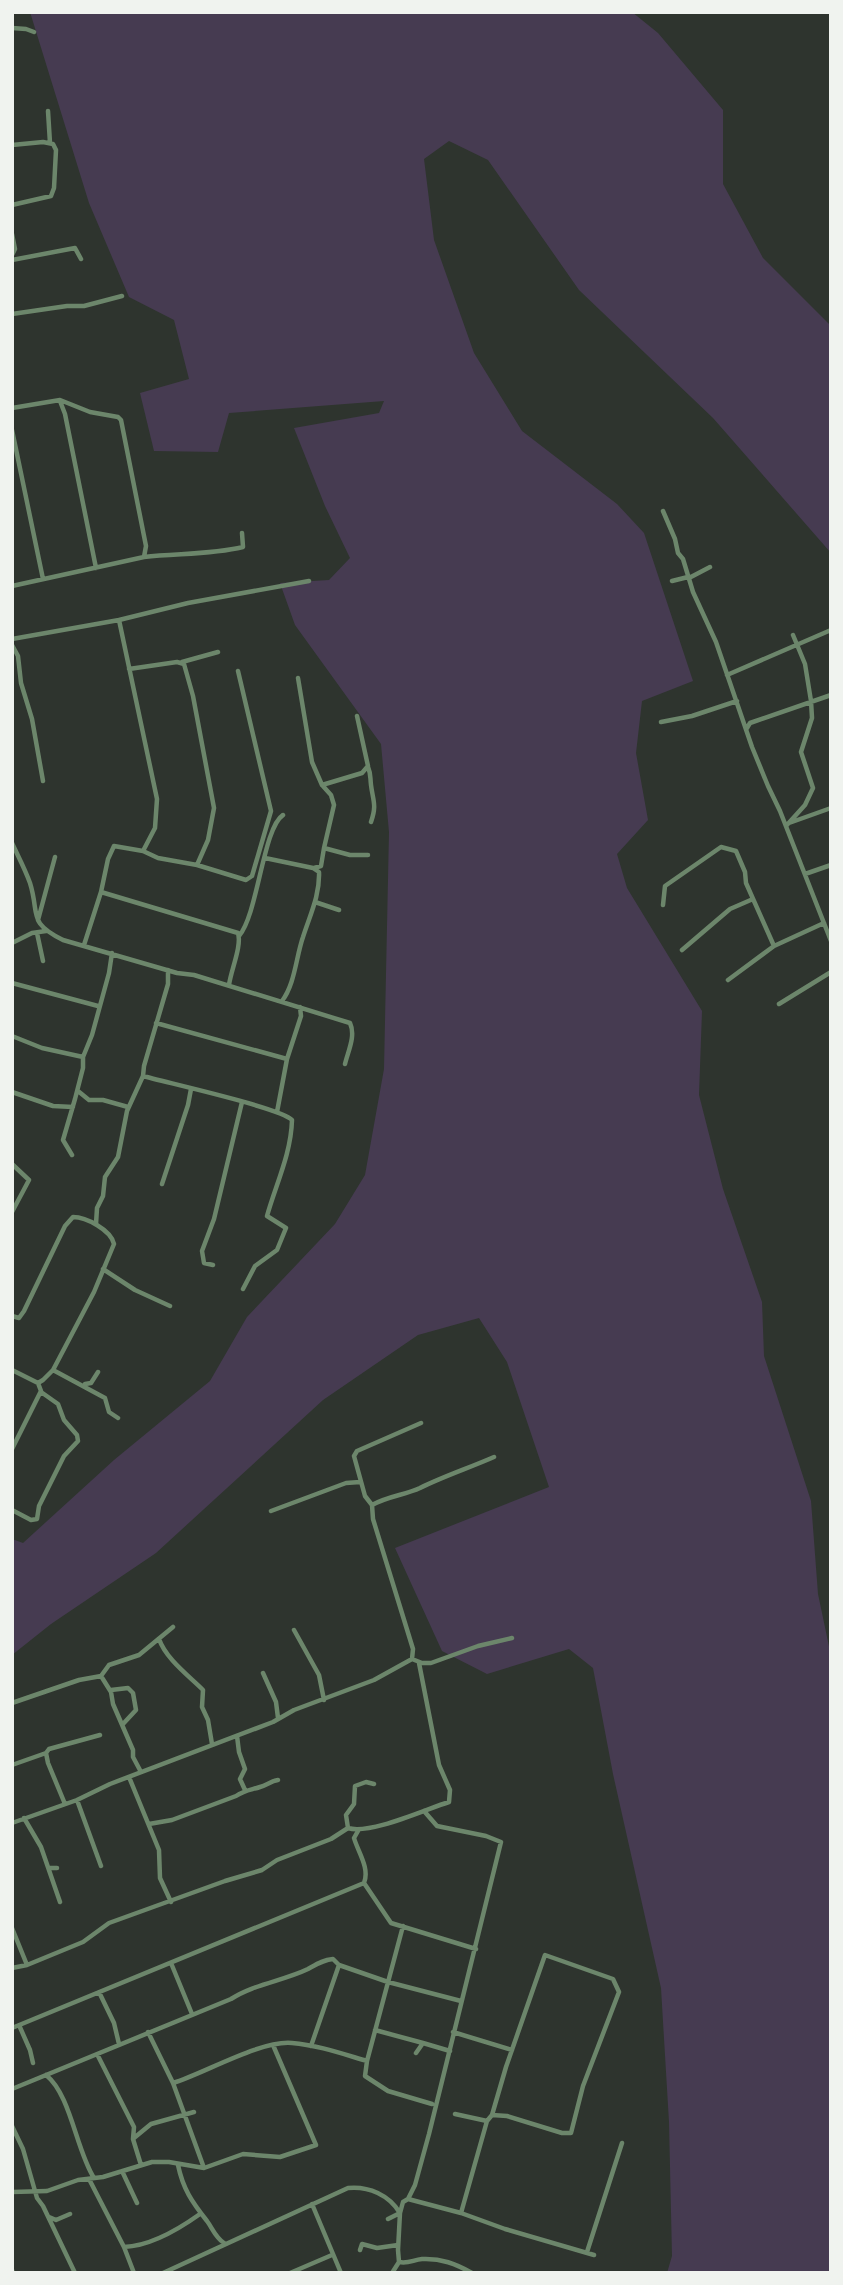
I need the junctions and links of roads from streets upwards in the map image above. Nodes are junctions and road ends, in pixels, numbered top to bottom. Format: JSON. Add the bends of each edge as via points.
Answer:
{"nodes":[{"id":1,"x":12,"y":28,"type":"edge"},
{"id":2,"x":34,"y":32,"type":"dead end"},
{"id":3,"x":48,"y":111,"type":"dead end"},
{"id":4,"x":50,"y":143,"type":"junction"},
{"id":5,"x":12,"y":145,"type":"edge"},
{"id":6,"x":12,"y":205,"type":"edge"},
{"id":7,"x":12,"y":234,"type":"edge"},
{"id":8,"x":12,"y":257,"type":"edge"},
{"id":9,"x":81,"y":260,"type":"dead end"},
{"id":10,"x":122,"y":296,"type":"dead end"},
{"id":11,"x":12,"y":314,"type":"edge"},
{"id":12,"x":60,"y":400,"type":"junction"},
{"id":13,"x":12,"y":408,"type":"edge"},
{"id":14,"x":12,"y":429,"type":"edge"},
{"id":15,"x":15,"y":455,"type":"edge"},
{"id":16,"x":663,"y":510,"type":"dead end"},
{"id":17,"x":242,"y":533,"type":"dead end"},
{"id":18,"x":144,"y":557,"type":"junction"},
{"id":19,"x":710,"y":567,"type":"dead end"},
{"id":20,"x":96,"y":568,"type":"junction"},
{"id":21,"x":688,"y":578,"type":"junction"},
{"id":22,"x":43,"y":579,"type":"junction"},
{"id":23,"x":309,"y":581,"type":"dead end"},
{"id":24,"x":672,"y":581,"type":"dead end"},
{"id":25,"x":12,"y":586,"type":"edge"},
{"id":26,"x":119,"y":620,"type":"junction"},
{"id":27,"x":831,"y":630,"type":"edge"},
{"id":28,"x":793,"y":635,"type":"dead end"},
{"id":29,"x":12,"y":639,"type":"edge"},
{"id":30,"x":12,"y":645,"type":"edge"},
{"id":31,"x":796,"y":645,"type":"junction"},
{"id":32,"x":218,"y":652,"type":"dead end"},
{"id":33,"x":181,"y":662,"type":"junction"},
{"id":34,"x":129,"y":669,"type":"junction"},
{"id":35,"x":238,"y":671,"type":"dead end"},
{"id":36,"x":727,"y":675,"type":"junction"},
{"id":37,"x":298,"y":678,"type":"dead end"},
{"id":38,"x":831,"y":695,"type":"edge"},
{"id":39,"x":737,"y":701,"type":"junction"},
{"id":40,"x":811,"y":701,"type":"junction"},
{"id":41,"x":357,"y":716,"type":"dead end"},
{"id":42,"x":661,"y":722,"type":"dead end"},
{"id":43,"x":748,"y":726,"type":"junction"},
{"id":44,"x":368,"y":766,"type":"junction"},
{"id":45,"x":362,"y":773,"type":"junction"},
{"id":46,"x":372,"y":776,"type":"junction"},
{"id":47,"x":43,"y":781,"type":"dead end"},
{"id":48,"x":321,"y":785,"type":"junction"},
{"id":49,"x":831,"y":808,"type":"edge"},
{"id":50,"x":283,"y":815,"type":"dead end"},
{"id":51,"x":371,"y":822,"type":"dead end"},
{"id":52,"x":788,"y":824,"type":"junction"},
{"id":53,"x":12,"y":842,"type":"edge"},
{"id":54,"x":324,"y":848,"type":"junction"},
{"id":55,"x":143,"y":851,"type":"junction"},
{"id":56,"x":368,"y":855,"type":"dead end"},
{"id":57,"x":55,"y":857,"type":"dead end"},
{"id":58,"x":265,"y":858,"type":"junction"},
{"id":59,"x":197,"y":865,"type":"junction"},
{"id":60,"x":831,"y":865,"type":"edge"},
{"id":61,"x":320,"y":869,"type":"junction"},
{"id":62,"x":805,"y":874,"type":"junction"},
{"id":63,"x":101,"y":892,"type":"junction"},
{"id":64,"x":753,"y":899,"type":"junction"},
{"id":65,"x":33,"y":901,"type":"junction"},
{"id":66,"x":315,"y":902,"type":"junction"},
{"id":67,"x":43,"y":903,"type":"junction"},
{"id":68,"x":663,"y":905,"type":"dead end"},
{"id":69,"x":339,"y":909,"type":"dead end"},
{"id":70,"x":38,"y":922,"type":"junction"},
{"id":71,"x":831,"y":923,"type":"edge"},
{"id":72,"x":824,"y":925,"type":"junction"},
{"id":73,"x":46,"y":931,"type":"junction"},
{"id":74,"x":35,"y":933,"type":"junction"},
{"id":75,"x":239,"y":936,"type":"junction"},
{"id":76,"x":831,"y":942,"type":"edge"},
{"id":77,"x":12,"y":943,"type":"edge"},
{"id":78,"x":84,"y":945,"type":"junction"},
{"id":79,"x":774,"y":946,"type":"junction"},
{"id":80,"x":682,"y":950,"type":"dead end"},
{"id":81,"x":112,"y":953,"type":"junction"},
{"id":82,"x":43,"y":961,"type":"dead end"},
{"id":83,"x":168,"y":970,"type":"junction"},
{"id":84,"x":831,"y":972,"type":"edge"},
{"id":85,"x":728,"y":979,"type":"dead end"},
{"id":86,"x":12,"y":983,"type":"edge"},
{"id":87,"x":229,"y":985,"type":"junction"},
{"id":88,"x":282,"y":1001,"type":"junction"},
{"id":89,"x":779,"y":1004,"type":"dead end"},
{"id":90,"x":98,"y":1006,"type":"junction"},
{"id":91,"x":300,"y":1007,"type":"junction"},
{"id":92,"x":156,"y":1023,"type":"junction"},
{"id":93,"x":12,"y":1036,"type":"edge"},
{"id":94,"x":83,"y":1057,"type":"junction"},
{"id":95,"x":287,"y":1059,"type":"junction"},
{"id":96,"x":345,"y":1064,"type":"dead end"},
{"id":97,"x":143,"y":1076,"type":"junction"},
{"id":98,"x":191,"y":1089,"type":"junction"},
{"id":99,"x":77,"y":1090,"type":"junction"},
{"id":100,"x":12,"y":1092,"type":"edge"},
{"id":101,"x":242,"y":1102,"type":"junction"},
{"id":102,"x":73,"y":1107,"type":"junction"},
{"id":103,"x":128,"y":1108,"type":"junction"},
{"id":104,"x":277,"y":1112,"type":"junction"},
{"id":105,"x":72,"y":1155,"type":"dead end"},
{"id":106,"x":12,"y":1164,"type":"edge"},
{"id":107,"x":162,"y":1184,"type":"dead end"},
{"id":108,"x":12,"y":1212,"type":"edge"},
{"id":109,"x":96,"y":1224,"type":"junction"},
{"id":110,"x":213,"y":1265,"type":"dead end"},
{"id":111,"x":103,"y":1269,"type":"junction"},
{"id":112,"x":243,"y":1289,"type":"dead end"},
{"id":113,"x":170,"y":1306,"type":"dead end"},
{"id":114,"x":12,"y":1317,"type":"edge"},
{"id":115,"x":12,"y":1370,"type":"edge"},
{"id":116,"x":53,"y":1370,"type":"junction"},
{"id":117,"x":98,"y":1372,"type":"dead end"},
{"id":118,"x":38,"y":1382,"type":"junction"},
{"id":119,"x":82,"y":1384,"type":"junction"},
{"id":120,"x":41,"y":1392,"type":"junction"},
{"id":121,"x":118,"y":1418,"type":"dead end"},
{"id":122,"x":421,"y":1423,"type":"dead end"},
{"id":123,"x":12,"y":1449,"type":"edge"},
{"id":124,"x":494,"y":1457,"type":"dead end"},
{"id":125,"x":361,"y":1483,"type":"junction"},
{"id":126,"x":372,"y":1505,"type":"junction"},
{"id":127,"x":12,"y":1510,"type":"edge"},
{"id":128,"x":271,"y":1511,"type":"dead end"},
{"id":129,"x":173,"y":1627,"type":"dead end"},
{"id":130,"x":294,"y":1630,"type":"dead end"},
{"id":131,"x":512,"y":1638,"type":"dead end"},
{"id":132,"x":159,"y":1639,"type":"junction"},
{"id":133,"x":412,"y":1659,"type":"junction"},
{"id":134,"x":419,"y":1663,"type":"junction"},
{"id":135,"x":263,"y":1673,"type":"dead end"},
{"id":136,"x":101,"y":1676,"type":"junction"},
{"id":137,"x":110,"y":1690,"type":"junction"},
{"id":138,"x":324,"y":1699,"type":"junction"},
{"id":139,"x":12,"y":1703,"type":"edge"},
{"id":140,"x":278,"y":1718,"type":"junction"},
{"id":141,"x":123,"y":1724,"type":"junction"},
{"id":142,"x":100,"y":1735,"type":"dead end"},
{"id":143,"x":237,"y":1736,"type":"junction"},
{"id":144,"x":212,"y":1744,"type":"junction"},
{"id":145,"x":46,"y":1754,"type":"junction"},
{"id":146,"x":12,"y":1765,"type":"edge"},
{"id":147,"x":141,"y":1772,"type":"junction"},
{"id":148,"x":129,"y":1777,"type":"junction"},
{"id":149,"x":278,"y":1780,"type":"dead end"},
{"id":150,"x":374,"y":1784,"type":"dead end"},
{"id":151,"x":244,"y":1790,"type":"junction"},
{"id":152,"x":77,"y":1800,"type":"junction"},
{"id":153,"x":65,"y":1804,"type":"junction"},
{"id":154,"x":424,"y":1811,"type":"junction"},
{"id":155,"x":24,"y":1818,"type":"junction"},
{"id":156,"x":12,"y":1823,"type":"edge"},
{"id":157,"x":149,"y":1824,"type":"junction"},
{"id":158,"x":348,"y":1828,"type":"junction"},
{"id":159,"x":358,"y":1831,"type":"junction"},
{"id":160,"x":101,"y":1866,"type":"dead end"},
{"id":161,"x":49,"y":1868,"type":"junction"},
{"id":162,"x":57,"y":1868,"type":"dead end"},
{"id":163,"x":364,"y":1883,"type":"junction"},
{"id":164,"x":60,"y":1902,"type":"dead end"},
{"id":165,"x":171,"y":1902,"type":"junction"},
{"id":166,"x":403,"y":1926,"type":"junction"},
{"id":167,"x":12,"y":1928,"type":"edge"},
{"id":168,"x":476,"y":1949,"type":"junction"},
{"id":169,"x":171,"y":1963,"type":"junction"},
{"id":170,"x":27,"y":1965,"type":"junction"},
{"id":171,"x":340,"y":1965,"type":"junction"},
{"id":172,"x":12,"y":1968,"type":"edge"},
{"id":173,"x":388,"y":1982,"type":"junction"},
{"id":174,"x":99,"y":1992,"type":"junction"},
{"id":175,"x":461,"y":2001,"type":"junction"},
{"id":176,"x":192,"y":2014,"type":"junction"},
{"id":177,"x":19,"y":2025,"type":"junction"},
{"id":178,"x":12,"y":2028,"type":"edge"},
{"id":179,"x":375,"y":2030,"type":"junction"},
{"id":180,"x":148,"y":2032,"type":"junction"},
{"id":181,"x":453,"y":2032,"type":"junction"},
{"id":182,"x":423,"y":2043,"type":"junction"},
{"id":183,"x":119,"y":2044,"type":"junction"},
{"id":184,"x":273,"y":2045,"type":"junction"},
{"id":185,"x":311,"y":2046,"type":"junction"},
{"id":186,"x":450,"y":2050,"type":"junction"},
{"id":187,"x":512,"y":2050,"type":"junction"},
{"id":188,"x":416,"y":2053,"type":"dead end"},
{"id":189,"x":97,"y":2054,"type":"junction"},
{"id":190,"x":367,"y":2061,"type":"junction"},
{"id":191,"x":33,"y":2063,"type":"dead end"},
{"id":192,"x":443,"y":2074,"type":"junction"},
{"id":193,"x":46,"y":2075,"type":"junction"},
{"id":194,"x":448,"y":2082,"type":"dead end"},
{"id":195,"x":173,"y":2083,"type":"junction"},
{"id":196,"x":12,"y":2089,"type":"edge"},
{"id":197,"x":432,"y":2104,"type":"dead end"},
{"id":198,"x":194,"y":2112,"type":"dead end"},
{"id":199,"x":456,"y":2114,"type":"dead end"},
{"id":200,"x":492,"y":2115,"type":"junction"},
{"id":201,"x":184,"y":2116,"type":"junction"},
{"id":202,"x":487,"y":2121,"type":"junction"},
{"id":203,"x":12,"y":2126,"type":"edge"},
{"id":204,"x":133,"y":2138,"type":"junction"},
{"id":205,"x":622,"y":2143,"type":"dead end"},
{"id":206,"x":141,"y":2165,"type":"junction"},
{"id":207,"x":178,"y":2165,"type":"junction"},
{"id":208,"x":204,"y":2168,"type":"junction"},
{"id":209,"x":122,"y":2171,"type":"junction"},
{"id":210,"x":91,"y":2178,"type":"junction"},
{"id":211,"x":12,"y":2192,"type":"edge"},
{"id":212,"x":37,"y":2193,"type":"junction"},
{"id":213,"x":405,"y":2200,"type":"junction"},
{"id":214,"x":394,"y":2202,"type":"junction"},
{"id":215,"x":137,"y":2203,"type":"dead end"},
{"id":216,"x":312,"y":2204,"type":"junction"},
{"id":217,"x":400,"y":2213,"type":"junction"},
{"id":218,"x":461,"y":2213,"type":"junction"},
{"id":219,"x":70,"y":2214,"type":"dead end"},
{"id":220,"x":200,"y":2214,"type":"junction"},
{"id":221,"x":48,"y":2217,"type":"junction"},
{"id":222,"x":388,"y":2219,"type":"dead end"},
{"id":223,"x":225,"y":2243,"type":"junction"},
{"id":224,"x":398,"y":2245,"type":"junction"},
{"id":225,"x":124,"y":2247,"type":"junction"},
{"id":226,"x":360,"y":2250,"type":"dead end"},
{"id":227,"x":587,"y":2252,"type":"junction"},
{"id":228,"x":332,"y":2255,"type":"junction"},
{"id":229,"x":594,"y":2255,"type":"dead end"},
{"id":230,"x":399,"y":2262,"type":"junction"},
{"id":231,"x":75,"y":2273,"type":"edge"},
{"id":232,"x":134,"y":2273,"type":"edge"},
{"id":233,"x":163,"y":2273,"type":"edge"},
{"id":234,"x":290,"y":2273,"type":"edge"},
{"id":235,"x":341,"y":2273,"type":"edge"},
{"id":236,"x":392,"y":2273,"type":"edge"},
{"id":237,"x":472,"y":2273,"type":"edge"}],
"edges":[{"from":1,"to":2,"type":"street"},
{"from":3,"to":4,"type":"street"},
{"from":4,"to":5,"type":"street"},
{"from":4,"to":6,"type":"street","via":[[56,150],[54,192],[48,198]]},
{"from":7,"to":8,"type":"street"},
{"from":8,"to":9,"type":"street","via":[[75,248]]},
{"from":10,"to":11,"type":"street","via":[[85,306]]},
{"from":12,"to":13,"type":"street"},
{"from":12,"to":18,"type":"street","via":[[121,420],[146,546]]},
{"from":12,"to":20,"type":"street"},
{"from":14,"to":15,"type":"street"},
{"from":15,"to":22,"type":"street"},
{"from":16,"to":21,"type":"street"},
{"from":17,"to":18,"type":"street","via":[[243,547]]},
{"from":18,"to":20,"type":"street"},
{"from":19,"to":21,"type":"street"},
{"from":20,"to":22,"type":"street"},
{"from":21,"to":24,"type":"street"},
{"from":21,"to":36,"type":"street"},
{"from":22,"to":25,"type":"street"},
{"from":23,"to":26,"type":"street"},
{"from":26,"to":29,"type":"street"},
{"from":26,"to":34,"type":"street"},
{"from":27,"to":31,"type":"street"},
{"from":28,"to":31,"type":"street"},
{"from":30,"to":47,"type":"street"},
{"from":31,"to":36,"type":"street"},
{"from":31,"to":40,"type":"street","via":[[805,664]]},
{"from":32,"to":33,"type":"street"},
{"from":33,"to":34,"type":"street"},
{"from":33,"to":59,"type":"street","via":[[193,696],[214,808]]},
{"from":34,"to":55,"type":"street","via":[[157,799],[155,828]]},
{"from":35,"to":59,"type":"street","via":[[271,811],[250,879]]},
{"from":36,"to":39,"type":"street"},
{"from":37,"to":48,"type":"street","via":[[312,762]]},
{"from":38,"to":40,"type":"street"},
{"from":39,"to":42,"type":"street"},
{"from":39,"to":43,"type":"street"},
{"from":40,"to":43,"type":"street"},
{"from":40,"to":52,"type":"street","via":[[812,718],[801,752],[813,788],[805,806]]},
{"from":41,"to":44,"type":"street"},
{"from":43,"to":52,"type":"street","via":[[768,786]]},
{"from":44,"to":45,"type":"street"},
{"from":44,"to":46,"type":"street"},
{"from":45,"to":46,"type":"street"},
{"from":45,"to":48,"type":"street"},
{"from":46,"to":51,"type":"street","via":[[375,811]]},
{"from":48,"to":54,"type":"street","via":[[334,805]]},
{"from":49,"to":52,"type":"street"},
{"from":50,"to":58,"type":"street","via":[[277,820]]},
{"from":52,"to":62,"type":"street"},
{"from":53,"to":65,"type":"street"},
{"from":54,"to":56,"type":"street"},
{"from":54,"to":61,"type":"street"},
{"from":55,"to":59,"type":"street"},
{"from":55,"to":63,"type":"street","via":[[114,846]]},
{"from":57,"to":67,"type":"street"},
{"from":58,"to":61,"type":"street"},
{"from":58,"to":75,"type":"street"},
{"from":60,"to":62,"type":"street"},
{"from":61,"to":66,"type":"street"},
{"from":62,"to":72,"type":"street"},
{"from":63,"to":75,"type":"street","via":[[233,930]]},
{"from":63,"to":78,"type":"street"},
{"from":64,"to":68,"type":"street","via":[[736,851],[720,847],[666,886]]},
{"from":64,"to":79,"type":"street"},
{"from":64,"to":80,"type":"street","via":[[730,909]]},
{"from":65,"to":67,"type":"street"},
{"from":65,"to":70,"type":"street"},
{"from":66,"to":69,"type":"street"},
{"from":66,"to":88,"type":"street"},
{"from":67,"to":70,"type":"street"},
{"from":70,"to":73,"type":"street"},
{"from":70,"to":74,"type":"street"},
{"from":71,"to":72,"type":"street"},
{"from":72,"to":76,"type":"street"},
{"from":72,"to":79,"type":"street"},
{"from":73,"to":74,"type":"street"},
{"from":73,"to":78,"type":"street"},
{"from":74,"to":77,"type":"street"},
{"from":74,"to":82,"type":"street"},
{"from":75,"to":87,"type":"street"},
{"from":78,"to":81,"type":"street"},
{"from":79,"to":85,"type":"street"},
{"from":81,"to":83,"type":"street"},
{"from":81,"to":90,"type":"street"},
{"from":83,"to":87,"type":"street"},
{"from":83,"to":92,"type":"street"},
{"from":84,"to":89,"type":"street"},
{"from":86,"to":90,"type":"street"},
{"from":87,"to":88,"type":"street"},
{"from":88,"to":91,"type":"street"},
{"from":90,"to":94,"type":"street"},
{"from":91,"to":95,"type":"street"},
{"from":91,"to":96,"type":"street","via":[[350,1023],[353,1031]]},
{"from":92,"to":95,"type":"street"},
{"from":92,"to":97,"type":"street"},
{"from":93,"to":94,"type":"street"},
{"from":94,"to":99,"type":"street"},
{"from":95,"to":104,"type":"street"},
{"from":97,"to":98,"type":"street"},
{"from":97,"to":103,"type":"street"},
{"from":98,"to":101,"type":"street"},
{"from":98,"to":107,"type":"street"},
{"from":99,"to":102,"type":"street"},
{"from":99,"to":103,"type":"street","via":[[89,1100]]},
{"from":100,"to":102,"type":"street"},
{"from":101,"to":104,"type":"street"},
{"from":101,"to":110,"type":"street","via":[[202,1251],[204,1263]]},
{"from":102,"to":105,"type":"street","via":[[62,1142]]},
{"from":103,"to":109,"type":"street","via":[[118,1157],[104,1177]]},
{"from":104,"to":112,"type":"street","via":[[290,1117],[292,1125],[287,1158],[267,1216],[285,1228],[277,1250],[256,1266]]},
{"from":106,"to":108,"type":"street","via":[[29,1180]]},
{"from":109,"to":111,"type":"street","via":[[115,1242]]},
{"from":109,"to":114,"type":"street","via":[[71,1218],[24,1311],[19,1318]]},
{"from":111,"to":113,"type":"street"},
{"from":111,"to":116,"type":"street"},
{"from":115,"to":118,"type":"street"},
{"from":116,"to":118,"type":"street"},
{"from":116,"to":119,"type":"street"},
{"from":117,"to":119,"type":"street","via":[[91,1383]]},
{"from":118,"to":120,"type":"street"},
{"from":119,"to":121,"type":"street","via":[[107,1397],[109,1412]]},
{"from":120,"to":123,"type":"street"},
{"from":120,"to":127,"type":"street","via":[[58,1404],[79,1438],[64,1456],[37,1519]]},
{"from":122,"to":125,"type":"street","via":[[357,1451],[354,1456]]},
{"from":124,"to":126,"type":"street"},
{"from":125,"to":126,"type":"street"},
{"from":125,"to":128,"type":"street","via":[[346,1483]]},
{"from":126,"to":133,"type":"street"},
{"from":129,"to":132,"type":"street"},
{"from":130,"to":138,"type":"street","via":[[319,1675]]},
{"from":131,"to":134,"type":"street"},
{"from":132,"to":136,"type":"street","via":[[133,1659],[108,1665]]},
{"from":132,"to":144,"type":"street","via":[[179,1668],[203,1690],[202,1707]]},
{"from":133,"to":134,"type":"street"},
{"from":133,"to":138,"type":"street"},
{"from":134,"to":154,"type":"street","via":[[439,1765],[451,1796],[449,1802]]},
{"from":135,"to":140,"type":"street"},
{"from":136,"to":137,"type":"street"},
{"from":136,"to":139,"type":"street"},
{"from":137,"to":141,"type":"street"},
{"from":137,"to":141,"type":"street","via":[[128,1688],[133,1693],[136,1710]]},
{"from":138,"to":140,"type":"street"},
{"from":140,"to":143,"type":"street"},
{"from":141,"to":147,"type":"street"},
{"from":142,"to":145,"type":"street","via":[[49,1749]]},
{"from":143,"to":144,"type":"street"},
{"from":143,"to":151,"type":"street","via":[[245,1769],[240,1779]]},
{"from":144,"to":147,"type":"street"},
{"from":145,"to":146,"type":"street"},
{"from":145,"to":153,"type":"street"},
{"from":147,"to":148,"type":"street"},
{"from":148,"to":152,"type":"street"},
{"from":148,"to":157,"type":"street"},
{"from":149,"to":151,"type":"street"},
{"from":150,"to":158,"type":"street","via":[[355,1786],[354,1804],[345,1815]]},
{"from":151,"to":157,"type":"street","via":[[172,1820]]},
{"from":152,"to":153,"type":"street"},
{"from":152,"to":160,"type":"street"},
{"from":153,"to":155,"type":"street"},
{"from":154,"to":159,"type":"street"},
{"from":154,"to":168,"type":"street","via":[[437,1826],[501,1842]]},
{"from":155,"to":156,"type":"street"},
{"from":155,"to":161,"type":"street"},
{"from":157,"to":165,"type":"street","via":[[159,1850],[160,1878]]},
{"from":158,"to":159,"type":"street"},
{"from":158,"to":165,"type":"street","via":[[262,1870]]},
{"from":159,"to":163,"type":"street","via":[[354,1838],[363,1858]]},
{"from":161,"to":162,"type":"street"},
{"from":161,"to":164,"type":"street"},
{"from":163,"to":166,"type":"street","via":[[388,1921]]},
{"from":163,"to":169,"type":"street"},
{"from":165,"to":170,"type":"street","via":[[109,1923],[83,1942]]},
{"from":166,"to":168,"type":"street"},
{"from":166,"to":173,"type":"street"},
{"from":167,"to":170,"type":"street"},
{"from":168,"to":175,"type":"street"},
{"from":169,"to":174,"type":"street"},
{"from":169,"to":176,"type":"street"},
{"from":170,"to":172,"type":"street"},
{"from":171,"to":173,"type":"street"},
{"from":171,"to":176,"type":"street","via":[[333,1959],[320,1961]]},
{"from":171,"to":185,"type":"street"},
{"from":173,"to":175,"type":"street"},
{"from":173,"to":179,"type":"street"},
{"from":174,"to":177,"type":"street"},
{"from":174,"to":183,"type":"street"},
{"from":175,"to":181,"type":"street"},
{"from":176,"to":180,"type":"street"},
{"from":177,"to":178,"type":"street"},
{"from":177,"to":191,"type":"street"},
{"from":179,"to":182,"type":"street"},
{"from":179,"to":190,"type":"street"},
{"from":180,"to":183,"type":"street"},
{"from":180,"to":195,"type":"street"},
{"from":181,"to":186,"type":"street"},
{"from":181,"to":187,"type":"street"},
{"from":182,"to":186,"type":"street"},
{"from":182,"to":188,"type":"street"},
{"from":183,"to":189,"type":"street"},
{"from":184,"to":185,"type":"street"},
{"from":184,"to":195,"type":"street"},
{"from":184,"to":208,"type":"street","via":[[316,2145],[279,2157],[243,2154]]},
{"from":185,"to":190,"type":"street"},
{"from":186,"to":192,"type":"street"},
{"from":187,"to":200,"type":"street"},
{"from":187,"to":200,"type":"street","via":[[545,1955],[613,1979],[619,1992],[583,2086],[571,2133]]},
{"from":189,"to":193,"type":"street"},
{"from":189,"to":204,"type":"street","via":[[134,2127]]},
{"from":190,"to":197,"type":"street","via":[[365,2076],[388,2091]]},
{"from":192,"to":194,"type":"street"},
{"from":192,"to":213,"type":"street","via":[[415,2185]]},
{"from":193,"to":196,"type":"street"},
{"from":193,"to":210,"type":"street","via":[[58,2089]]},
{"from":195,"to":201,"type":"street"},
{"from":198,"to":201,"type":"street"},
{"from":199,"to":202,"type":"street"},
{"from":200,"to":202,"type":"street"},
{"from":201,"to":204,"type":"street","via":[[151,2124]]},
{"from":201,"to":208,"type":"street"},
{"from":202,"to":218,"type":"street"},
{"from":203,"to":212,"type":"street"},
{"from":204,"to":206,"type":"street"},
{"from":205,"to":227,"type":"street"},
{"from":206,"to":207,"type":"street"},
{"from":206,"to":209,"type":"street"},
{"from":207,"to":208,"type":"street"},
{"from":207,"to":220,"type":"street","via":[[185,2191]]},
{"from":209,"to":210,"type":"street"},
{"from":209,"to":215,"type":"street"},
{"from":210,"to":212,"type":"street"},
{"from":210,"to":225,"type":"street"},
{"from":211,"to":212,"type":"street"},
{"from":212,"to":221,"type":"street"},
{"from":213,"to":214,"type":"street"},
{"from":213,"to":217,"type":"street"},
{"from":213,"to":218,"type":"street"},
{"from":214,"to":216,"type":"street","via":[[357,2187]]},
{"from":214,"to":217,"type":"street"},
{"from":216,"to":223,"type":"street"},
{"from":216,"to":228,"type":"street"},
{"from":217,"to":222,"type":"street"},
{"from":217,"to":224,"type":"street"},
{"from":218,"to":227,"type":"street"},
{"from":219,"to":221,"type":"street","via":[[55,2220]]},
{"from":220,"to":223,"type":"street"},
{"from":220,"to":225,"type":"street","via":[[162,2236]]},
{"from":221,"to":231,"type":"street"},
{"from":223,"to":233,"type":"street"},
{"from":224,"to":226,"type":"street","via":[[377,2248],[362,2244]]},
{"from":224,"to":230,"type":"street"},
{"from":225,"to":232,"type":"street"},
{"from":227,"to":229,"type":"street"},
{"from":228,"to":234,"type":"street"},
{"from":228,"to":235,"type":"street"},
{"from":230,"to":236,"type":"street"},
{"from":230,"to":237,"type":"street","via":[[438,2259]]}]}
